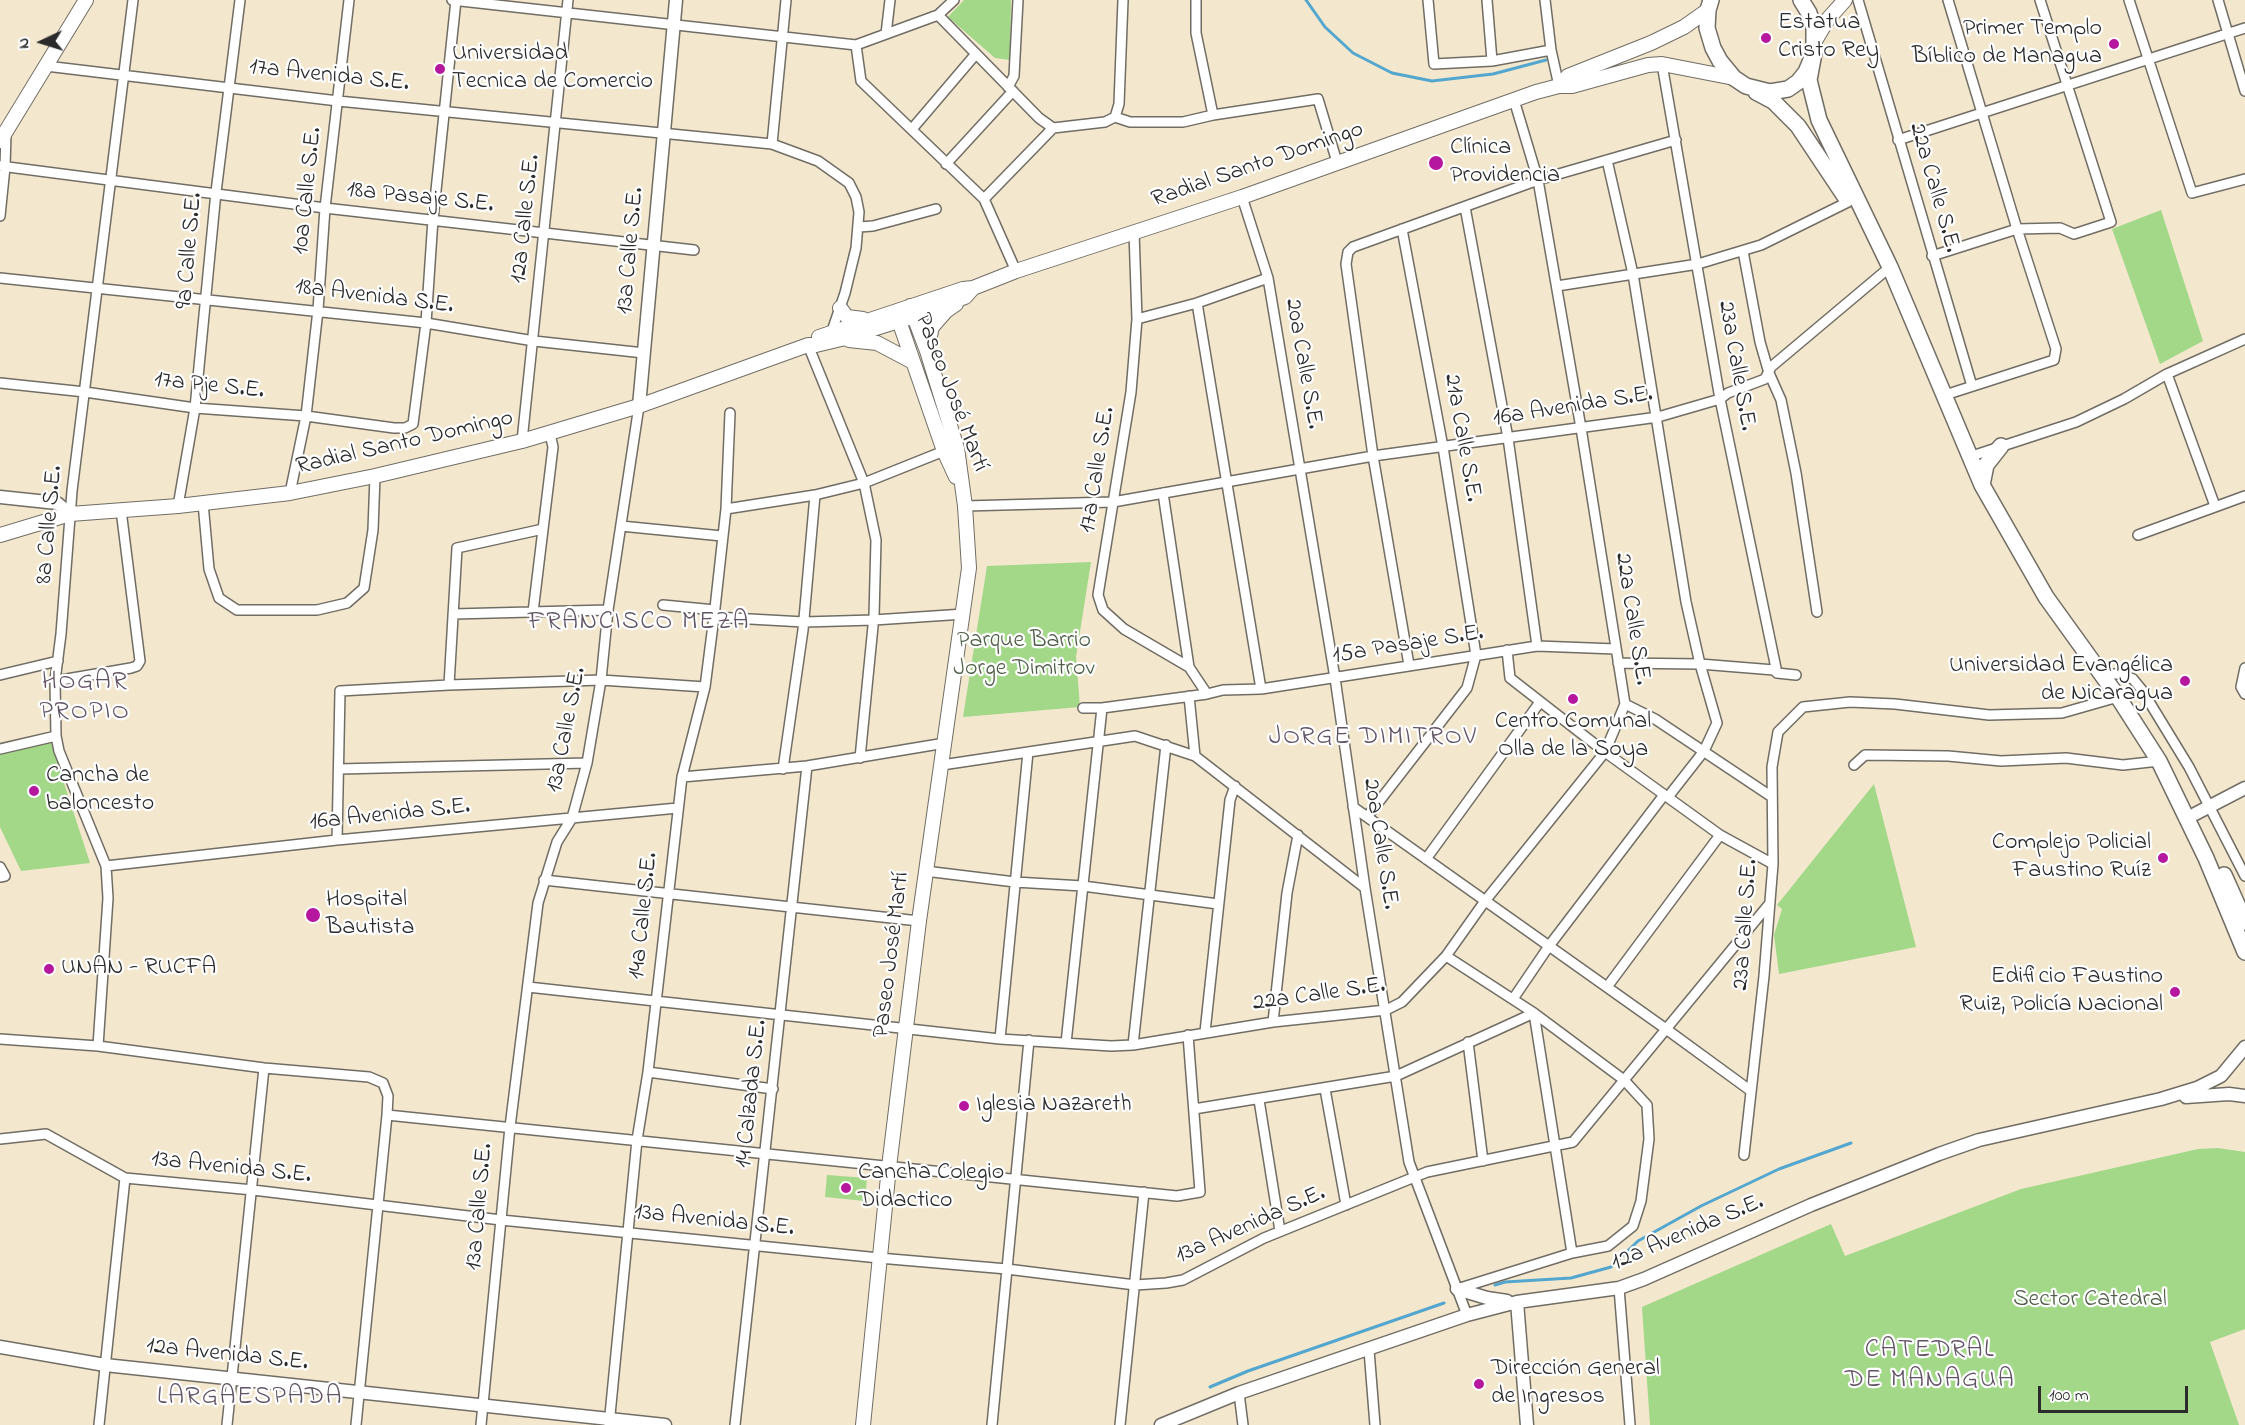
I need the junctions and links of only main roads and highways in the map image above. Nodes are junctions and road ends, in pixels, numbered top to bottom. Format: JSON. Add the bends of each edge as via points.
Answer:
{"nodes":[{"id":1,"x":86,"y":0,"type":"edge"},
{"id":2,"x":1801,"y":0,"type":"edge"},
{"id":3,"x":1845,"y":0,"type":"edge"},
{"id":4,"x":1709,"y":4,"type":"edge"},
{"id":5,"x":1815,"y":47,"type":"junction"},
{"id":6,"x":1740,"y":82,"type":"junction"},
{"id":7,"x":1559,"y":86,"type":"junction"},
{"id":8,"x":3,"y":136,"type":"edge"},
{"id":9,"x":1886,"y":260,"type":"junction"},
{"id":10,"x":969,"y":293,"type":"junction"},
{"id":11,"x":840,"y":308,"type":"road end"},
{"id":12,"x":912,"y":311,"type":"junction"},
{"id":13,"x":897,"y":316,"type":"junction"},
{"id":14,"x":868,"y":319,"type":"junction"},
{"id":15,"x":837,"y":335,"type":"junction"},
{"id":16,"x":927,"y":351,"type":"junction"},
{"id":17,"x":913,"y":362,"type":"junction"},
{"id":18,"x":2001,"y":446,"type":"road end"},
{"id":19,"x":1983,"y":485,"type":"junction"},
{"id":20,"x":964,"y":499,"type":"junction"},
{"id":21,"x":0,"y":535,"type":"edge"},
{"id":22,"x":2159,"y":762,"type":"junction"},
{"id":23,"x":2196,"y":814,"type":"junction"},
{"id":24,"x":2212,"y":872,"type":"junction"},
{"id":25,"x":2245,"y":922,"type":"edge"},
{"id":26,"x":2245,"y":952,"type":"edge"},
{"id":27,"x":863,"y":1425,"type":"edge"}],
"edges":[{"from":1,"to":8,"type":"main road"},
{"from":2,"to":5,"type":"main road","via":[[1812,20]]},
{"from":3,"to":5,"type":"main road","via":[[1828,19]]},
{"from":4,"to":6,"type":"main road","via":[[1707,28],[1713,48],[1720,62]]},
{"from":4,"to":7,"type":"main road","name":"Radial Santo Domingo","via":[[1684,27],[1568,76]]},
{"from":5,"to":6,"type":"main road","via":[[1802,77],[1788,89],[1770,92]]},
{"from":5,"to":9,"type":"main road","via":[[1809,80],[1814,108]]},
{"from":6,"to":7,"type":"main road","name":"Radial Santo Domingo","via":[[1662,64]]},
{"from":6,"to":9,"type":"main road","via":[[1773,101],[1792,119]]},
{"from":7,"to":10,"type":"main road","name":"Radial Santo Domingo","via":[[1016,271]]},
{"from":9,"to":19,"type":"main road"},
{"from":10,"to":12,"type":"main road","name":"Radial Santo Domingo"},
{"from":10,"to":16,"type":"main road","via":[[932,327]]},
{"from":11,"to":14,"type":"main road","via":[[847,317]]},
{"from":12,"to":13,"type":"main road","name":"Radial Santo Domingo"},
{"from":12,"to":16,"type":"main road","name":"Paseo José Martí"},
{"from":13,"to":14,"type":"main road","name":"Radial Santo Domingo"},
{"from":13,"to":15,"type":"main road","name":"Radial Santo Domingo"},
{"from":13,"to":17,"type":"main road","name":"Paseo José Martí"},
{"from":14,"to":15,"type":"main road","name":"Radial Santo Domingo"},
{"from":15,"to":17,"type":"main road","via":[[877,343]]},
{"from":15,"to":21,"type":"main road","name":"Radial Santo Domingo","via":[[639,406],[522,441],[290,493],[70,514]]},
{"from":16,"to":20,"type":"main road","name":"Paseo José Martí","via":[[957,448]]},
{"from":17,"to":20,"type":"main road","name":"Paseo José Martí"},
{"from":18,"to":19,"type":"main road","via":[[1987,462]]},
{"from":19,"to":22,"type":"main road","via":[[2046,597]]},
{"from":20,"to":27,"type":"main road","name":"Paseo José Martí","via":[[969,568],[964,614],[925,871]]},
{"from":22,"to":23,"type":"main road","via":[[2189,812]]},
{"from":22,"to":24,"type":"main road"},
{"from":23,"to":24,"type":"main road","via":[[2194,822],[2210,855]]},
{"from":23,"to":25,"type":"main road"},
{"from":24,"to":26,"type":"main road"}]}
